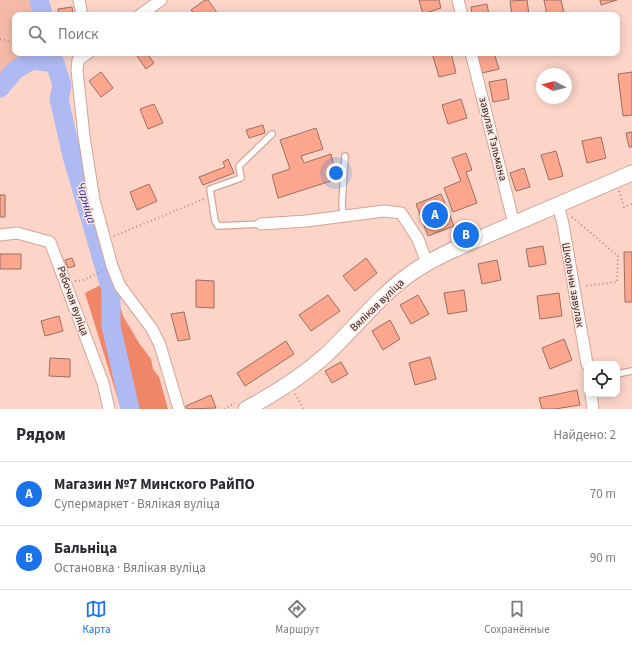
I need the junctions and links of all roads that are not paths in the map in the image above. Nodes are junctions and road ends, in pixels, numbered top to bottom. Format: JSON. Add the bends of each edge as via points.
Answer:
{"nodes":[{"id":1,"x":79,"y":0,"type":"edge"},
{"id":2,"x":161,"y":0,"type":"edge"},
{"id":3,"x":461,"y":0,"type":"edge"},
{"id":4,"x":81,"y":12,"type":"edge"},
{"id":5,"x":144,"y":12,"type":"edge"},
{"id":6,"x":462,"y":12,"type":"edge"},
{"id":7,"x":84,"y":56,"type":"edge"},
{"id":8,"x":472,"y":56,"type":"edge"},
{"id":9,"x":272,"y":134,"type":"dead end"},
{"id":10,"x":345,"y":156,"type":"dead end"},
{"id":11,"x":632,"y":173,"type":"edge"},
{"id":12,"x":560,"y":211,"type":"junction"},
{"id":13,"x":343,"y":216,"type":"junction"},
{"id":14,"x":261,"y":224,"type":"joint"},
{"id":15,"x":516,"y":224,"type":"junction"},
{"id":16,"x":0,"y":235,"type":"edge"},
{"id":17,"x":427,"y":262,"type":"junction"},
{"id":18,"x":586,"y":361,"type":"edge"},
{"id":19,"x":632,"y":371,"type":"edge"},
{"id":20,"x":620,"y":373,"type":"edge"},
{"id":21,"x":591,"y":397,"type":"edge"},
{"id":22,"x":109,"y":409,"type":"edge"},
{"id":23,"x":180,"y":409,"type":"edge"},
{"id":24,"x":246,"y":409,"type":"edge"},
{"id":25,"x":593,"y":409,"type":"edge"}],
"edges":[{"from":1,"to":4,"type":"street"},
{"from":2,"to":5,"type":"street"},
{"from":3,"to":6,"type":"street"},
{"from":7,"to":23,"type":"street","via":[[78,60],[77,70],[84,136],[94,200],[112,266],[120,286],[160,344]]},
{"from":8,"to":15,"type":"street","name":"завулак Тэльмана"},
{"from":9,"to":14,"type":"lane","via":[[238,166],[241,178],[210,189],[218,226]]},
{"from":10,"to":13,"type":"lane"},
{"from":11,"to":12,"type":"main road","name":"Вялікая вуліца"},
{"from":12,"to":15,"type":"main road","name":"Вялікая вуліца"},
{"from":12,"to":18,"type":"street","name":"Школьны завулак"},
{"from":13,"to":14,"type":"street","via":[[306,222]]},
{"from":13,"to":17,"type":"street","via":[[384,211],[401,213],[418,239]]},
{"from":15,"to":17,"type":"main road","name":"Вялікая вуліца"},
{"from":16,"to":22,"type":"street","name":"Рабочая вуліца","via":[[17,233],[50,242],[103,383]]},
{"from":17,"to":24,"type":"main road","name":"Вялікая вуліца","via":[[391,289],[326,355],[290,383]]},
{"from":19,"to":20,"type":"lane"},
{"from":21,"to":25,"type":"street"}]}
